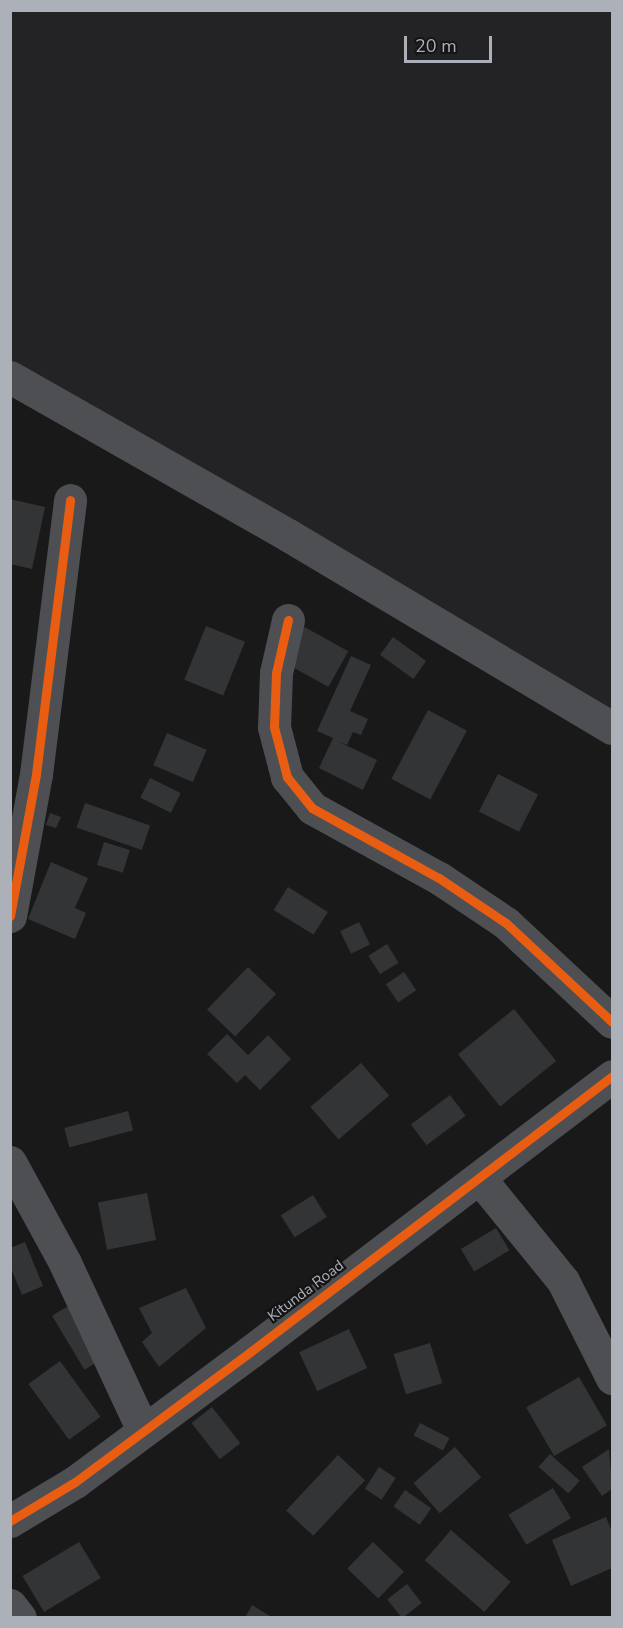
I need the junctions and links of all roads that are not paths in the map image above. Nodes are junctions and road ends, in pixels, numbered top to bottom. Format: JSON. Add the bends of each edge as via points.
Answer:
{"nodes":[{"id":1,"x":10,"y":377,"type":"edge"},
{"id":2,"x":70,"y":500,"type":"dead end"},
{"id":3,"x":288,"y":620,"type":"dead end"},
{"id":4,"x":612,"y":728,"type":"edge"},
{"id":5,"x":10,"y":916,"type":"edge"},
{"id":6,"x":612,"y":1022,"type":"edge"},
{"id":7,"x":612,"y":1076,"type":"edge"},
{"id":8,"x":10,"y":1162,"type":"edge"},
{"id":9,"x":481,"y":1180,"type":"junction"},
{"id":10,"x":612,"y":1378,"type":"edge"},
{"id":11,"x":143,"y":1430,"type":"junction"},
{"id":12,"x":10,"y":1521,"type":"edge"},
{"id":13,"x":10,"y":1605,"type":"edge"},
{"id":14,"x":20,"y":1617,"type":"edge"}],
"edges":[{"from":1,"to":4,"type":"street","via":[[288,535]]},
{"from":2,"to":5,"type":"street","via":[[36,774]]},
{"from":3,"to":6,"type":"street","via":[[276,673],[274,727],[287,777],[312,808],[421,868],[506,923]]},
{"from":7,"to":9,"type":"street","name":"Kitunda Road"},
{"from":8,"to":11,"type":"street","via":[[65,1263]]},
{"from":9,"to":10,"type":"street","via":[[563,1281]]},
{"from":9,"to":11,"type":"street","name":"Kitunda Road"},
{"from":11,"to":12,"type":"street","name":"Kitunda Road","via":[[75,1482]]},
{"from":13,"to":14,"type":"street"}]}
